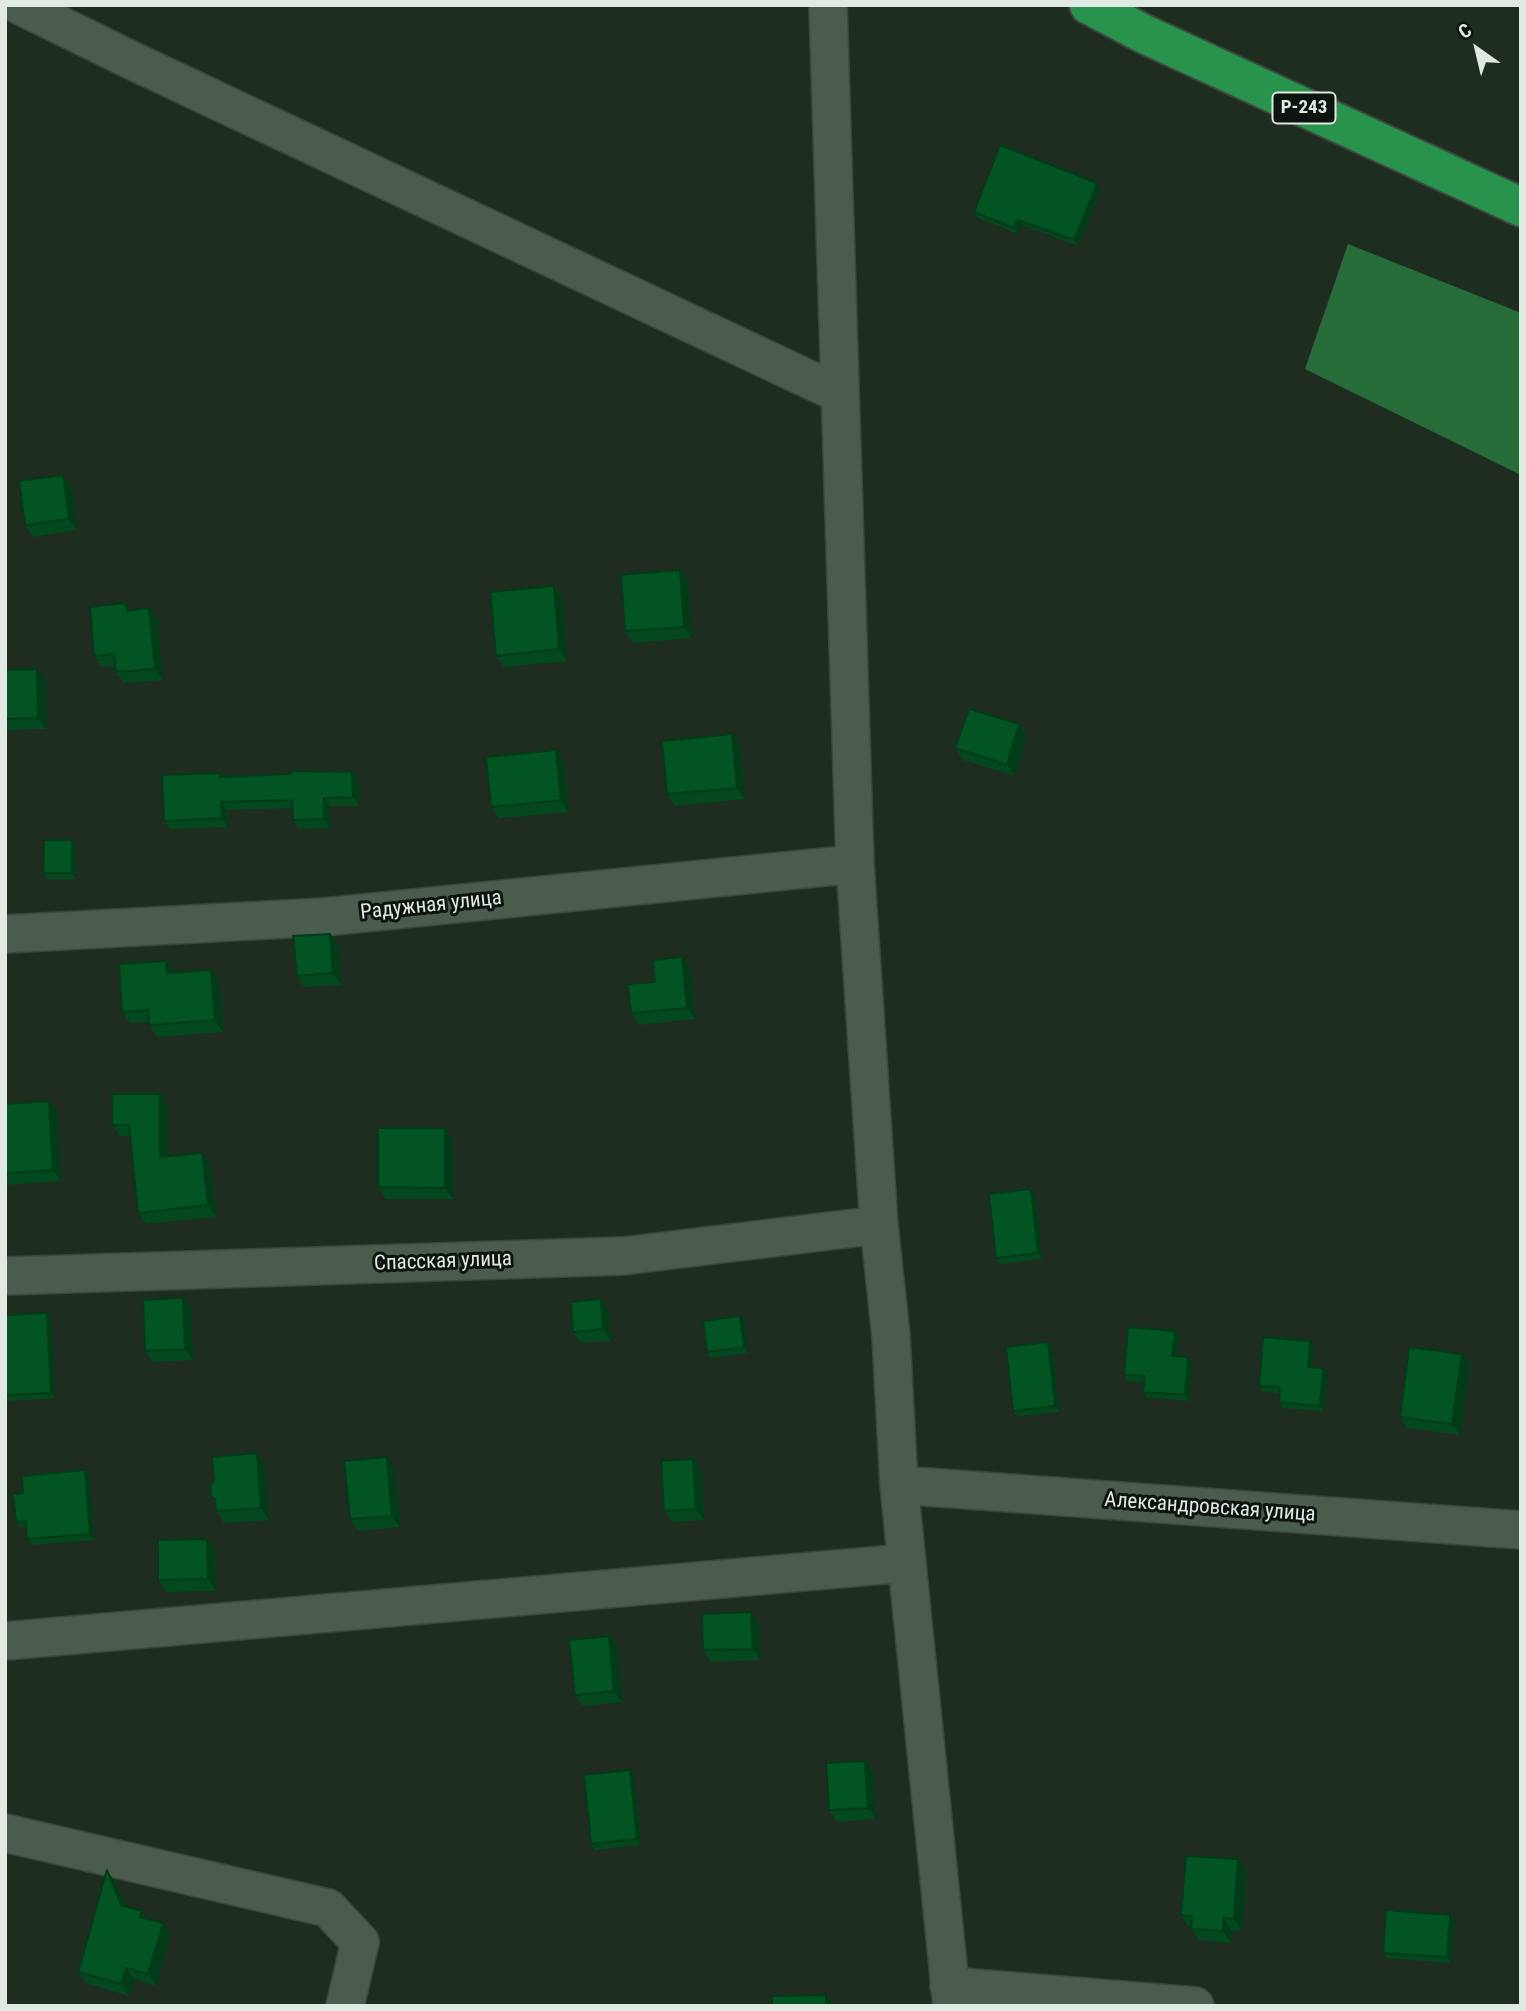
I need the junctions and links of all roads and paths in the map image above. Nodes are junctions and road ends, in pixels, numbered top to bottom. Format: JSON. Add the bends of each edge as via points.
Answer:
{"nodes":[{"id":1,"x":19,"y":5,"type":"edge"},
{"id":2,"x":828,"y":5,"type":"edge"},
{"id":3,"x":1088,"y":5,"type":"edge"},
{"id":4,"x":1521,"y":207,"type":"edge"},
{"id":5,"x":840,"y":394,"type":"junction"},
{"id":6,"x":855,"y":864,"type":"junction"},
{"id":7,"x":5,"y":934,"type":"edge"},
{"id":8,"x":879,"y":1225,"type":"junction"},
{"id":9,"x":5,"y":1276,"type":"edge"},
{"id":10,"x":899,"y":1485,"type":"junction"},
{"id":11,"x":1521,"y":1530,"type":"edge"},
{"id":12,"x":907,"y":1563,"type":"junction"},
{"id":13,"x":5,"y":1641,"type":"edge"},
{"id":14,"x":5,"y":1833,"type":"edge"},
{"id":15,"x":950,"y":1996,"type":"edge"},
{"id":16,"x":345,"y":2006,"type":"edge"},
{"id":17,"x":1195,"y":2006,"type":"edge"}],
"edges":[{"from":1,"to":5,"type":"street"},
{"from":2,"to":5,"type":"street"},
{"from":3,"to":4,"type":"highway","number":"Р-243"},
{"from":5,"to":6,"type":"street"},
{"from":6,"to":7,"type":"street","name":"Радужная улица","via":[[324,917]]},
{"from":6,"to":8,"type":"street"},
{"from":8,"to":9,"type":"street","name":"Спасская улица","via":[[623,1256]]},
{"from":8,"to":10,"type":"street"},
{"from":10,"to":11,"type":"street","name":"Александровская улица"},
{"from":10,"to":12,"type":"street"},
{"from":12,"to":13,"type":"street"},
{"from":12,"to":15,"type":"street"},
{"from":14,"to":16,"type":"street","via":[[328,1908],[360,1942]]},
{"from":15,"to":17,"type":"street"}]}
